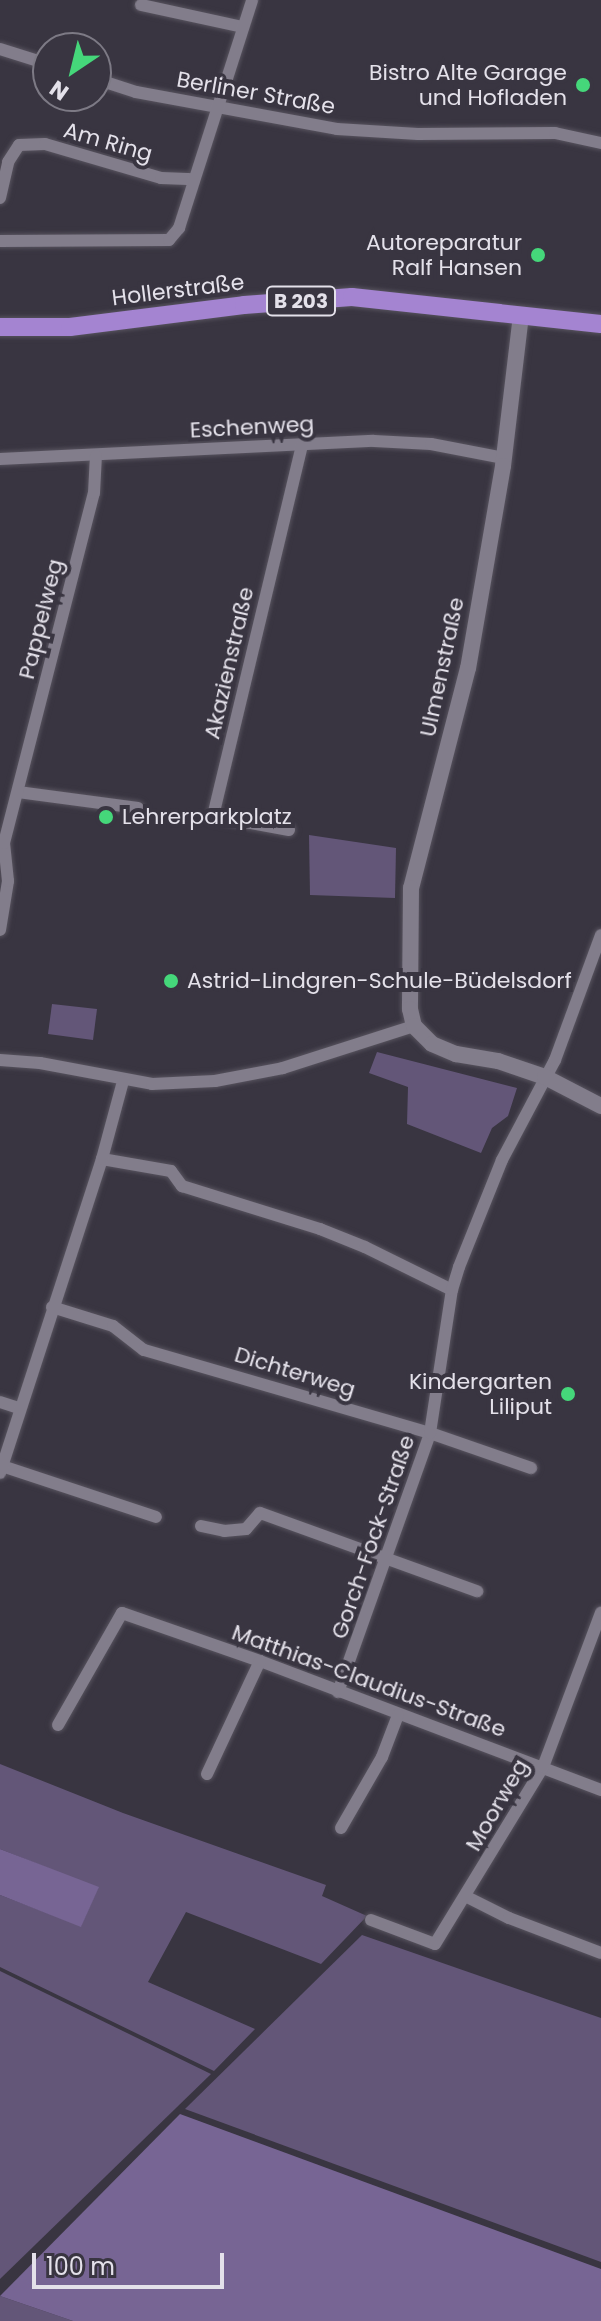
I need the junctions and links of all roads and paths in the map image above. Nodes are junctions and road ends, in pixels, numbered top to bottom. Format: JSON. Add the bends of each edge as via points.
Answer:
{"nodes":[{"id":1,"x":252,"y":0,"type":"edge"},
{"id":2,"x":141,"y":5,"type":"dead end"},
{"id":3,"x":243,"y":27,"type":"junction"},
{"id":4,"x":0,"y":49,"type":"edge"},
{"id":5,"x":32,"y":59,"type":"edge"},
{"id":6,"x":112,"y":84,"type":"edge"},
{"id":7,"x":216,"y":108,"type":"junction"},
{"id":8,"x":601,"y":143,"type":"edge"},
{"id":9,"x":194,"y":179,"type":"junction"},
{"id":10,"x":0,"y":198,"type":"edge"},
{"id":11,"x":0,"y":241,"type":"edge"},
{"id":12,"x":521,"y":315,"type":"junction"},
{"id":13,"x":601,"y":324,"type":"edge"},
{"id":14,"x":0,"y":327,"type":"edge"},
{"id":15,"x":302,"y":444,"type":"junction"},
{"id":16,"x":96,"y":456,"type":"junction"},
{"id":17,"x":504,"y":458,"type":"junction"},
{"id":18,"x":0,"y":459,"type":"edge"},
{"id":19,"x":18,"y":792,"type":"junction"},
{"id":20,"x":138,"y":808,"type":"dead end"},
{"id":21,"x":289,"y":830,"type":"dead end"},
{"id":22,"x":0,"y":930,"type":"edge"},
{"id":23,"x":601,"y":935,"type":"edge"},
{"id":24,"x":414,"y":1026,"type":"junction"},
{"id":25,"x":0,"y":1060,"type":"edge"},
{"id":26,"x":545,"y":1077,"type":"junction"},
{"id":27,"x":123,"y":1081,"type":"junction"},
{"id":28,"x":601,"y":1106,"type":"edge"},
{"id":29,"x":102,"y":1159,"type":"junction"},
{"id":30,"x":452,"y":1290,"type":"junction"},
{"id":31,"x":52,"y":1307,"type":"junction"},
{"id":32,"x":0,"y":1402,"type":"edge"},
{"id":33,"x":19,"y":1408,"type":"junction"},
{"id":34,"x":430,"y":1433,"type":"junction"},
{"id":35,"x":531,"y":1468,"type":"dead end"},
{"id":36,"x":1,"y":1470,"type":"edge"},
{"id":37,"x":156,"y":1517,"type":"dead end"},
{"id":38,"x":201,"y":1526,"type":"dead end"},
{"id":39,"x":387,"y":1559,"type":"junction"},
{"id":40,"x":477,"y":1591,"type":"dead end"},
{"id":41,"x":601,"y":1613,"type":"edge"},
{"id":42,"x":260,"y":1661,"type":"junction"},
{"id":43,"x":338,"y":1692,"type":"junction"},
{"id":44,"x":398,"y":1715,"type":"junction"},
{"id":45,"x":58,"y":1725,"type":"dead end"},
{"id":46,"x":543,"y":1767,"type":"junction"},
{"id":47,"x":207,"y":1774,"type":"dead end"},
{"id":48,"x":601,"y":1790,"type":"edge"},
{"id":49,"x":341,"y":1828,"type":"dead end"},
{"id":50,"x":467,"y":1897,"type":"junction"},
{"id":51,"x":371,"y":1920,"type":"dead end"},
{"id":52,"x":601,"y":1953,"type":"edge"}],
"edges":[{"from":1,"to":3,"type":"street"},
{"from":2,"to":3,"type":"street"},
{"from":3,"to":7,"type":"street"},
{"from":4,"to":5,"type":"street"},
{"from":6,"to":7,"type":"street","name":"Berliner Straße"},
{"from":7,"to":8,"type":"street","name":"Berliner Straße","via":[[337,129],[555,133]]},
{"from":7,"to":9,"type":"street"},
{"from":9,"to":10,"type":"street","name":"Am Ring","via":[[161,178],[45,144],[19,145],[8,162]]},
{"from":9,"to":11,"type":"street","via":[[179,228],[169,240]]},
{"from":12,"to":13,"type":"main road","name":"Hollerstraße","number":"B 203"},
{"from":12,"to":14,"type":"main road","name":"Hollerstraße","number":"B 203","via":[[352,297],[70,327]]},
{"from":12,"to":17,"type":"street","name":"Ulmenstraße"},
{"from":15,"to":16,"type":"street","name":"Eschenweg"},
{"from":15,"to":17,"type":"street","name":"Eschenweg","via":[[431,444]]},
{"from":15,"to":21,"type":"street","name":"Akazienstraße","via":[[213,816]]},
{"from":16,"to":18,"type":"street","name":"Eschenweg"},
{"from":16,"to":19,"type":"street","name":"Pappelweg","via":[[94,493]]},
{"from":17,"to":24,"type":"street","name":"Ulmenstraße","via":[[468,668],[411,888]]},
{"from":19,"to":20,"type":"street"},
{"from":19,"to":22,"type":"street","name":"Pappelweg","via":[[4,843],[8,881]]},
{"from":23,"to":26,"type":"street","name":"Gorch-Fock-Straße"},
{"from":24,"to":26,"type":"street","via":[[432,1044],[456,1054]]},
{"from":24,"to":27,"type":"street","via":[[283,1068],[215,1081]]},
{"from":25,"to":27,"type":"street"},
{"from":26,"to":28,"type":"street"},
{"from":26,"to":30,"type":"street","name":"Gorch-Fock-Straße","via":[[502,1160]]},
{"from":27,"to":29,"type":"street"},
{"from":29,"to":30,"type":"street","via":[[171,1171],[182,1186],[365,1247]]},
{"from":29,"to":31,"type":"street"},
{"from":30,"to":34,"type":"street","name":"Gorch-Fock-Straße"},
{"from":31,"to":33,"type":"street"},
{"from":31,"to":34,"type":"street","name":"Dichterweg","via":[[113,1326],[144,1350]]},
{"from":32,"to":33,"type":"street"},
{"from":33,"to":36,"type":"street"},
{"from":34,"to":35,"type":"street","name":"Dichterweg"},
{"from":34,"to":39,"type":"street","name":"Gorch-Fock-Straße"},
{"from":36,"to":37,"type":"street"},
{"from":38,"to":39,"type":"street","via":[[246,1529],[260,1513]]},
{"from":39,"to":40,"type":"street"},
{"from":39,"to":43,"type":"street","name":"Gorch-Fock-Straße"},
{"from":41,"to":46,"type":"street","name":"Moorweg"},
{"from":42,"to":43,"type":"street","name":"Matthias-Claudius-Straße"},
{"from":42,"to":45,"type":"street","name":"Matthias-Claudius-Straße","via":[[122,1613]]},
{"from":42,"to":47,"type":"street"},
{"from":43,"to":44,"type":"street","name":"Matthias-Claudius-Straße"},
{"from":44,"to":46,"type":"street","name":"Matthias-Claudius-Straße"},
{"from":44,"to":49,"type":"street","via":[[382,1757]]},
{"from":46,"to":48,"type":"street","name":"Matthias-Claudius-Straße"},
{"from":46,"to":50,"type":"street","name":"Moorweg"},
{"from":50,"to":51,"type":"street","name":"Moorweg","via":[[435,1944]]},
{"from":50,"to":52,"type":"street"}]}
